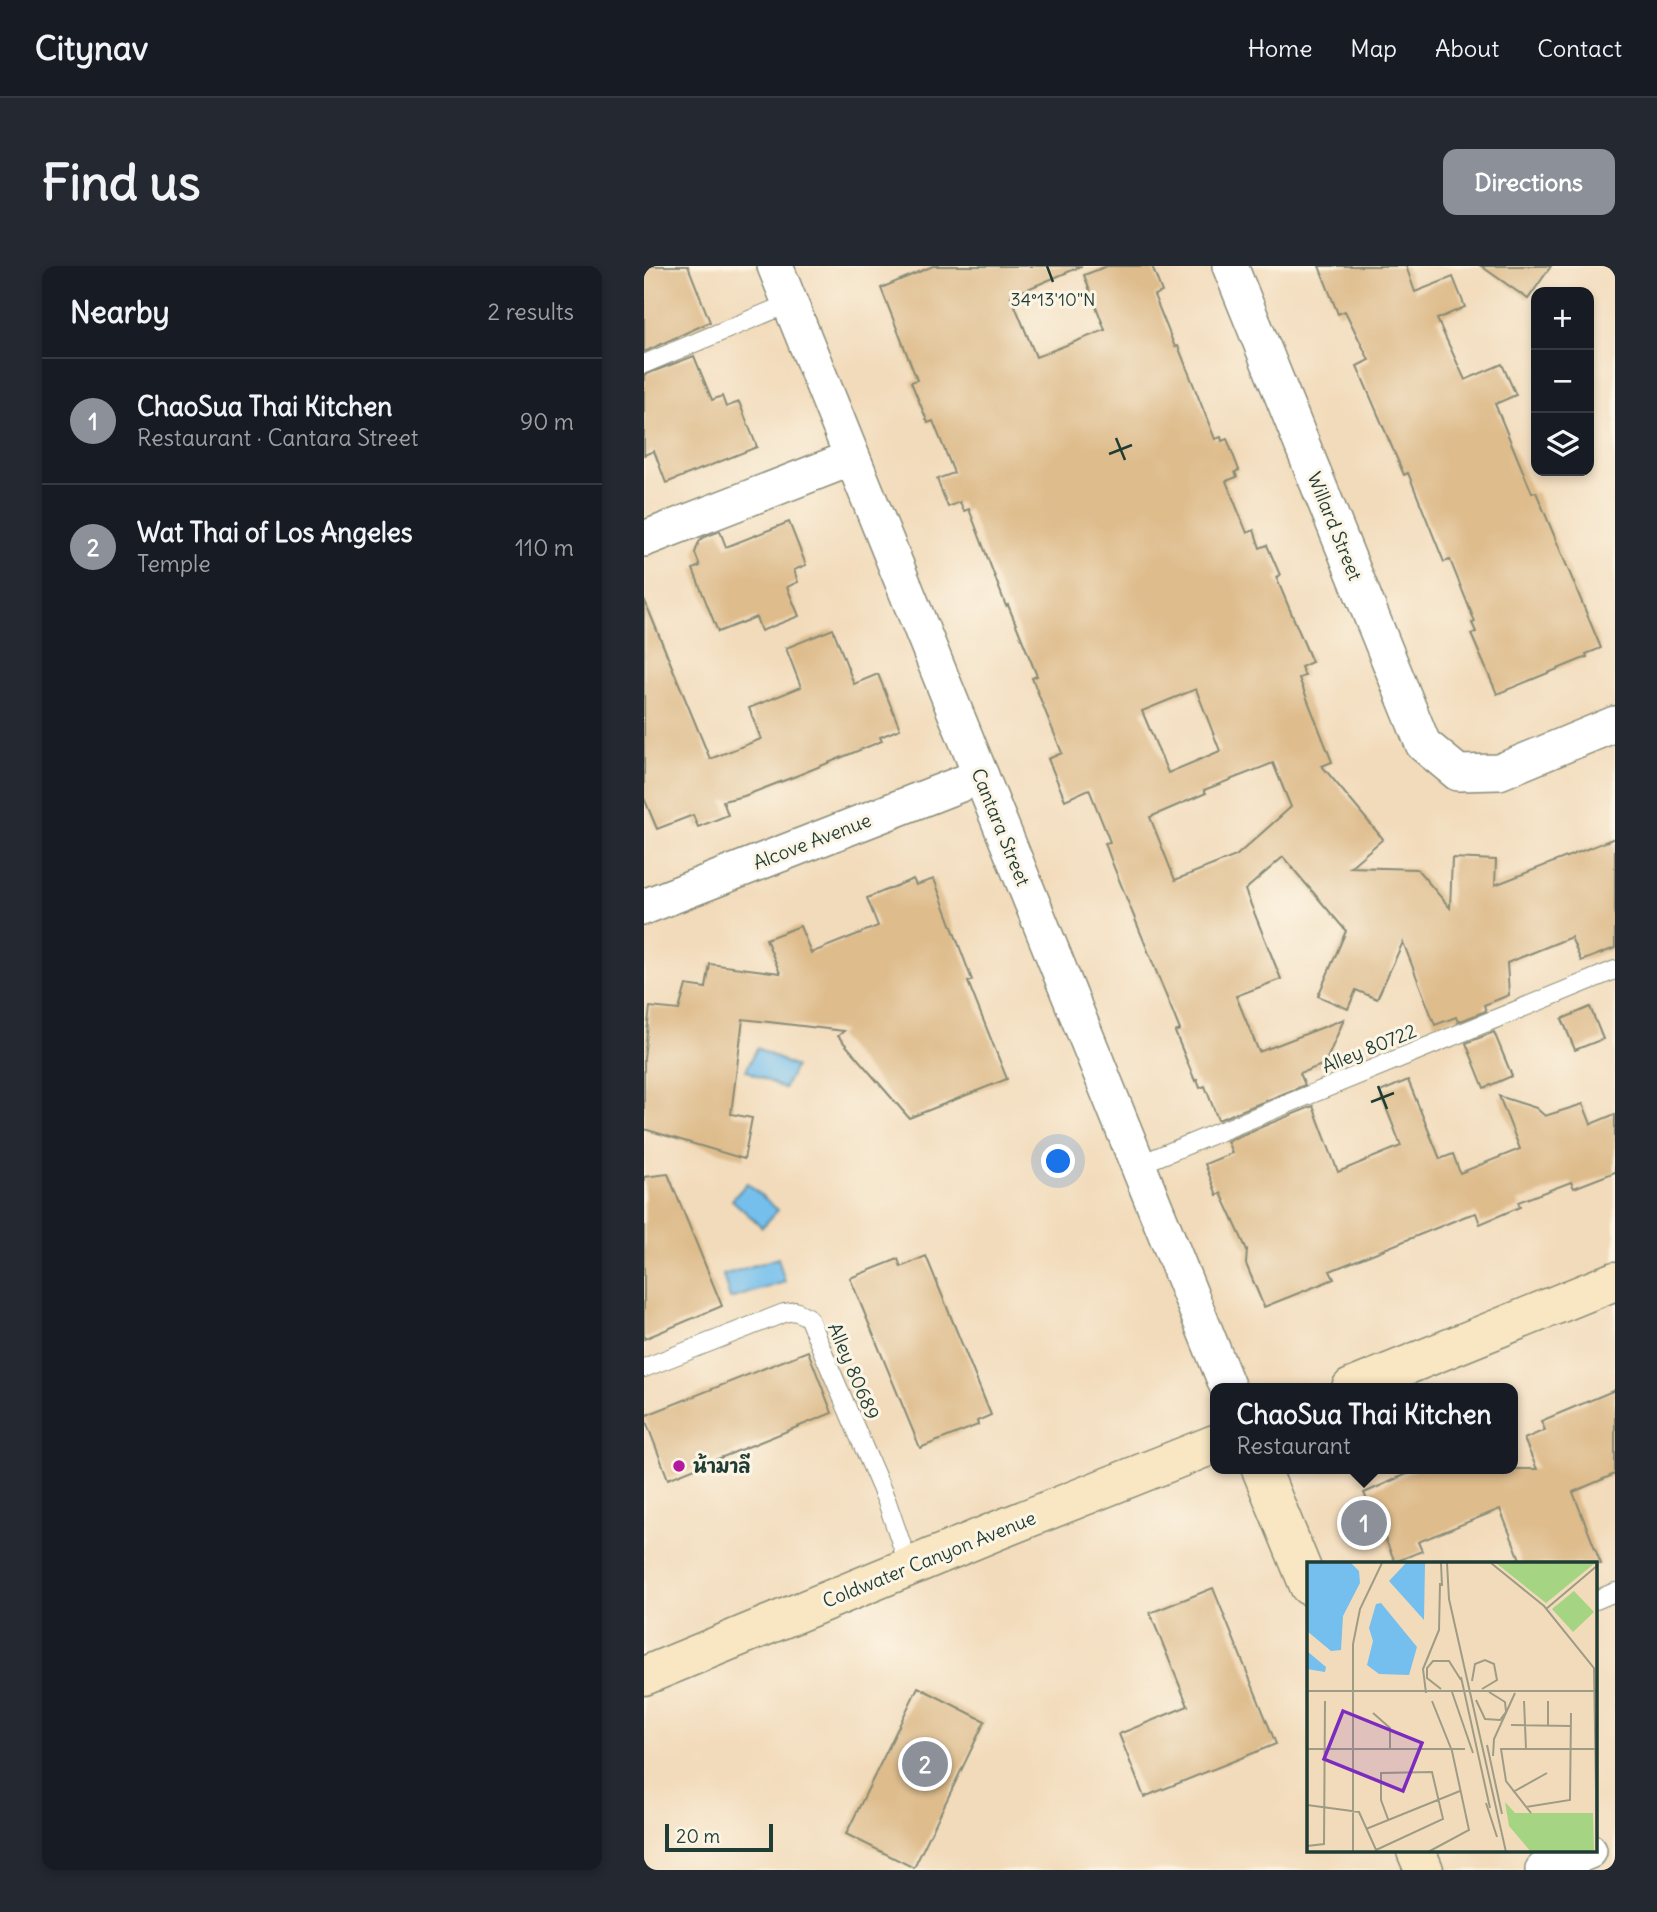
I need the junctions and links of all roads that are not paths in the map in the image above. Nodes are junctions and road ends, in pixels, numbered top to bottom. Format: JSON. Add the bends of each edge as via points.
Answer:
{"nodes":[{"id":1,"x":775,"y":266,"type":"edge"},
{"id":2,"x":1230,"y":266,"type":"edge"},
{"id":3,"x":790,"y":303,"type":"junction"},
{"id":4,"x":644,"y":364,"type":"edge"},
{"id":5,"x":852,"y":458,"type":"junction"},
{"id":6,"x":644,"y":539,"type":"edge"},
{"id":7,"x":1615,"y":724,"type":"edge"},
{"id":8,"x":981,"y":776,"type":"junction"},
{"id":9,"x":644,"y":907,"type":"edge"},
{"id":10,"x":1615,"y":970,"type":"edge"},
{"id":11,"x":1139,"y":1165,"type":"junction"},
{"id":12,"x":1615,"y":1281,"type":"edge"},
{"id":13,"x":644,"y":1368,"type":"edge"},
{"id":14,"x":1226,"y":1383,"type":"edge"},
{"id":15,"x":1363,"y":1383,"type":"edge"},
{"id":16,"x":1210,"y":1446,"type":"edge"},
{"id":17,"x":1263,"y":1474,"type":"edge"},
{"id":18,"x":909,"y":1566,"type":"junction"},
{"id":19,"x":1307,"y":1581,"type":"edge"},
{"id":20,"x":1615,"y":1592,"type":"edge"},
{"id":21,"x":1598,"y":1599,"type":"edge"},
{"id":22,"x":644,"y":1676,"type":"edge"},
{"id":23,"x":1615,"y":1840,"type":"edge"},
{"id":24,"x":1598,"y":1847,"type":"edge"},
{"id":25,"x":1417,"y":1853,"type":"edge"},
{"id":26,"x":1584,"y":1853,"type":"edge"},
{"id":27,"x":1424,"y":1870,"type":"edge"},
{"id":28,"x":1543,"y":1870,"type":"edge"}],
"edges":[{"from":1,"to":3,"type":"street","name":"Cantara Street"},
{"from":2,"to":7,"type":"street","name":"Willard Street","via":[[1423,744],[1458,772],[1499,772]]},
{"from":3,"to":4,"type":"lane"},
{"from":3,"to":5,"type":"street","name":"Cantara Street"},
{"from":5,"to":6,"type":"street"},
{"from":5,"to":8,"type":"street","name":"Cantara Street"},
{"from":8,"to":9,"type":"street","name":"Alcove Avenue"},
{"from":8,"to":11,"type":"street","name":"Cantara Street"},
{"from":10,"to":11,"type":"lane","name":"Alley 80722"},
{"from":11,"to":14,"type":"street","name":"Cantara Street"},
{"from":12,"to":15,"type":"main road"},
{"from":13,"to":18,"type":"lane","name":"Alley 80689","via":[[783,1313],[795,1311],[808,1317],[887,1502]]},
{"from":16,"to":18,"type":"main road","name":"Coldwater Canyon Avenue"},
{"from":17,"to":19,"type":"main road"},
{"from":18,"to":22,"type":"main road","name":"Coldwater Canyon Avenue"},
{"from":20,"to":21,"type":"lane"},
{"from":23,"to":24,"type":"street"},
{"from":25,"to":27,"type":"main road"},
{"from":26,"to":28,"type":"street"}]}
